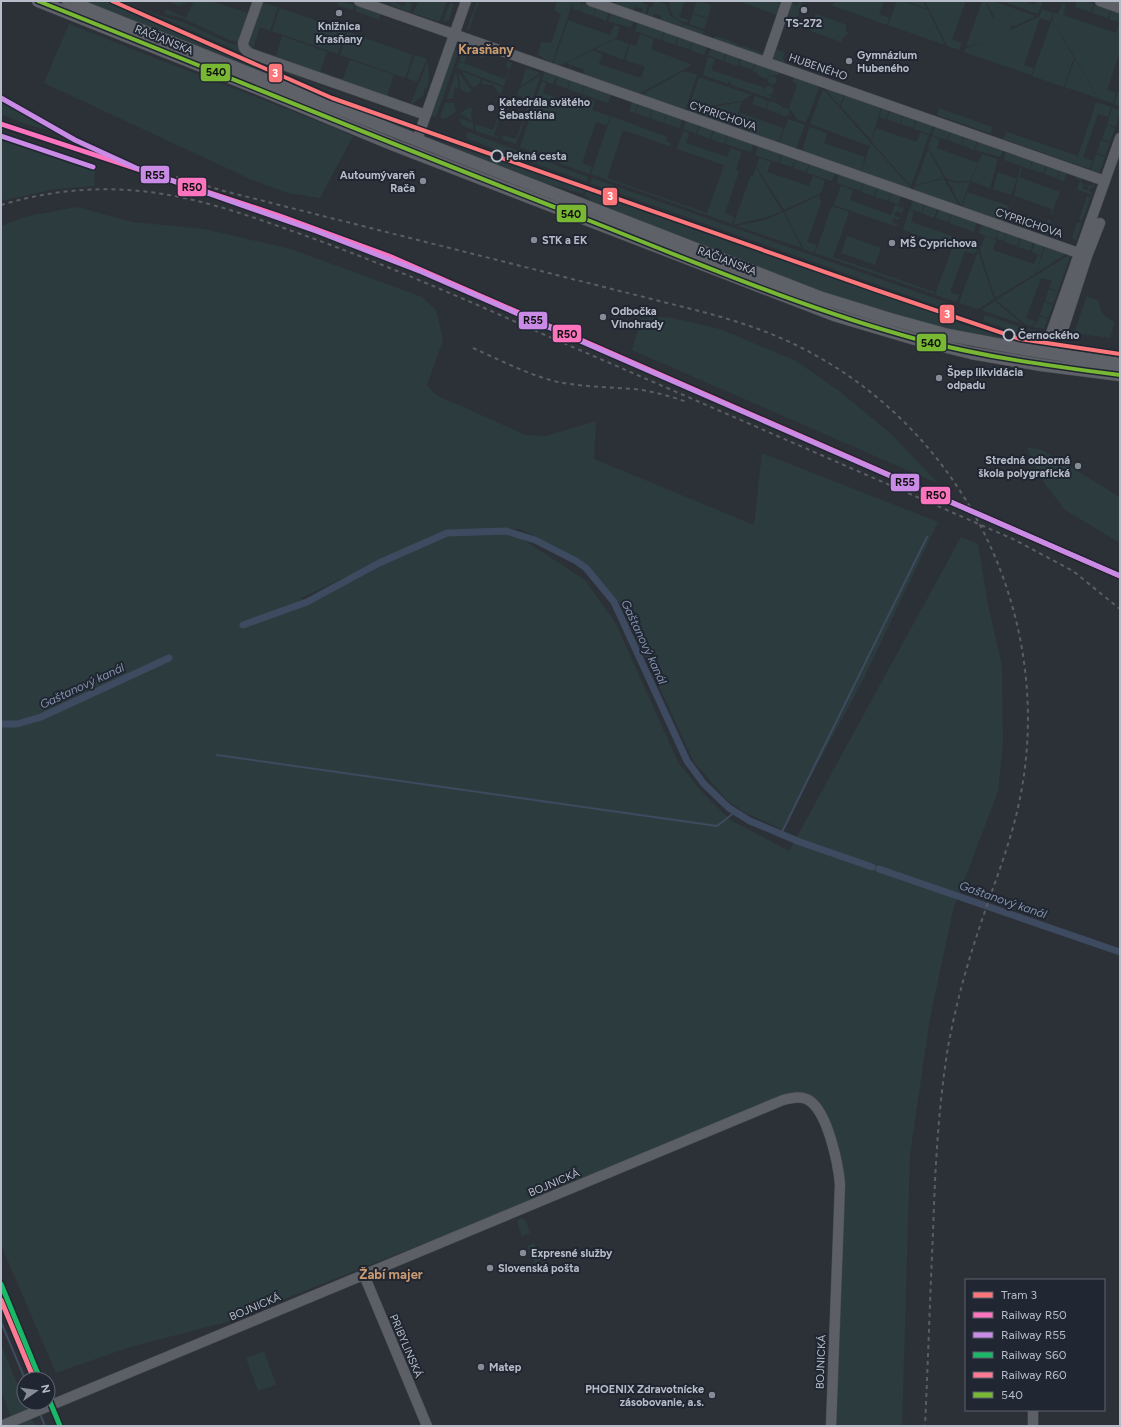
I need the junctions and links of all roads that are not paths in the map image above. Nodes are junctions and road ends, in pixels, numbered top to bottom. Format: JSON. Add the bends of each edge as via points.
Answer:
{"nodes":[{"id":1,"x":38,"y":1,"type":"edge"},
{"id":2,"x":68,"y":1,"type":"edge"},
{"id":3,"x":258,"y":1,"type":"edge"},
{"id":4,"x":359,"y":1,"type":"edge"},
{"id":5,"x":466,"y":1,"type":"edge"},
{"id":6,"x":591,"y":1,"type":"edge"},
{"id":7,"x":787,"y":1,"type":"edge"},
{"id":8,"x":1100,"y":1,"type":"edge"},
{"id":9,"x":1120,"y":8,"type":"edge"},
{"id":10,"x":454,"y":34,"type":"junction"},
{"id":11,"x":766,"y":62,"type":"junction"},
{"id":12,"x":426,"y":115,"type":"junction"},
{"id":13,"x":1120,"y":138,"type":"edge"},
{"id":14,"x":417,"y":140,"type":"junction"},
{"id":15,"x":394,"y":145,"type":"junction"},
{"id":16,"x":428,"y":158,"type":"junction"},
{"id":17,"x":1105,"y":181,"type":"junction"},
{"id":18,"x":1100,"y":223,"type":"dead end"},
{"id":19,"x":1083,"y":255,"type":"junction"},
{"id":20,"x":1062,"y":333,"type":"dead end"},
{"id":21,"x":1044,"y":353,"type":"junction"},
{"id":22,"x":1120,"y":364,"type":"edge"},
{"id":23,"x":1041,"y":365,"type":"junction"},
{"id":24,"x":1120,"y":375,"type":"edge"},
{"id":25,"x":364,"y":1275,"type":"junction"},
{"id":26,"x":1033,"y":1411,"type":"edge"},
{"id":27,"x":1,"y":1426,"type":"edge"},
{"id":28,"x":427,"y":1426,"type":"edge"},
{"id":29,"x":831,"y":1426,"type":"edge"},
{"id":30,"x":1033,"y":1426,"type":"edge"}],
"edges":[{"from":1,"to":15,"type":"main road","name":"RAČIANSKA","via":[[259,88]]},
{"from":2,"to":14,"type":"main road","name":"RAČIANSKA"},
{"from":3,"to":12,"type":"street","via":[[243,42],[244,48],[251,54]]},
{"from":4,"to":10,"type":"street","name":"CYPRICHOVA"},
{"from":5,"to":10,"type":"street"},
{"from":6,"to":11,"type":"street","name":"HUBENÉHO"},
{"from":7,"to":11,"type":"street"},
{"from":8,"to":9,"type":"street"},
{"from":10,"to":12,"type":"street"},
{"from":10,"to":19,"type":"street","name":"CYPRICHOVA"},
{"from":11,"to":17,"type":"street","name":"HUBENÉHO"},
{"from":12,"to":14,"type":"street"},
{"from":13,"to":17,"type":"street"},
{"from":14,"to":15,"type":"main road"},
{"from":14,"to":16,"type":"main road"},
{"from":14,"to":21,"type":"main road","name":"RAČIANSKA","via":[[822,298],[938,332]]},
{"from":15,"to":16,"type":"main road","name":"RAČIANSKA"},
{"from":16,"to":23,"type":"main road","name":"RAČIANSKA","via":[[834,315],[946,347]]},
{"from":17,"to":19,"type":"street"},
{"from":18,"to":19,"type":"street"},
{"from":19,"to":20,"type":"street"},
{"from":19,"to":21,"type":"street"},
{"from":21,"to":22,"type":"main road","name":"RAČIANSKA"},
{"from":21,"to":23,"type":"main road"},
{"from":23,"to":24,"type":"main road","name":"RAČIANSKA"},
{"from":25,"to":27,"type":"street","name":"BOJNICKÁ"},
{"from":25,"to":28,"type":"street","name":"PRIBYLINSKÁ"},
{"from":25,"to":29,"type":"street","name":"BOJNICKÁ","via":[[783,1100],[794,1097],[806,1099],[816,1107],[828,1130],[835,1152],[840,1184]]},
{"from":26,"to":30,"type":"street"}]}
